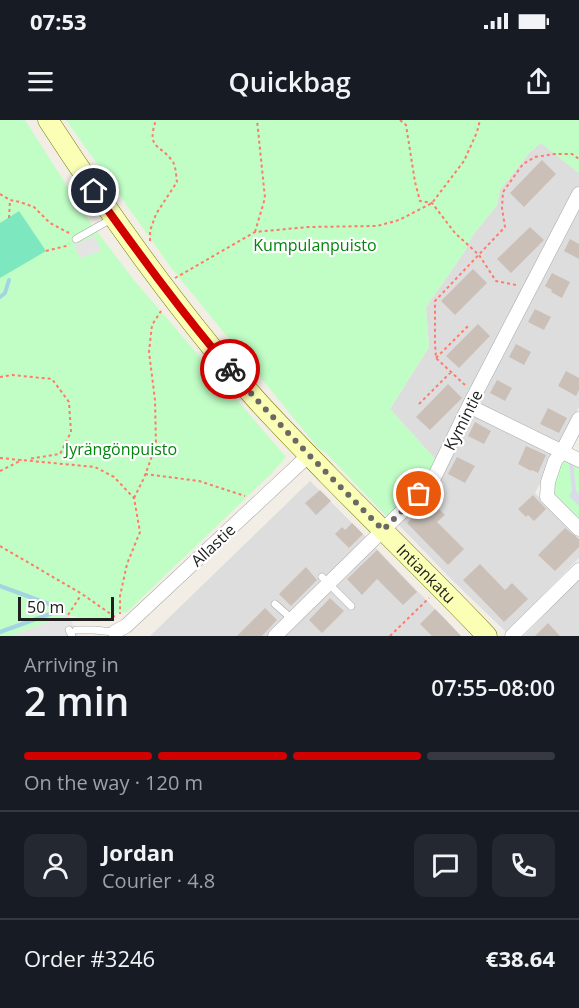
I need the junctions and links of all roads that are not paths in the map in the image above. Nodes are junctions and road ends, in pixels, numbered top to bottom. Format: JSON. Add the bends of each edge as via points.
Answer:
{"nodes":[{"id":1,"x":48,"y":120,"type":"edge"},
{"id":2,"x":579,"y":194,"type":"edge"},
{"id":3,"x":113,"y":218,"type":"junction"},
{"id":4,"x":76,"y":238,"type":"road end"},
{"id":5,"x":472,"y":400,"type":"junction"},
{"id":6,"x":579,"y":419,"type":"edge"},
{"id":7,"x":562,"y":452,"type":"junction"},
{"id":8,"x":309,"y":455,"type":"junction"},
{"id":9,"x":579,"y":460,"type":"edge"},
{"id":10,"x":579,"y":529,"type":"edge"},
{"id":11,"x":383,"y":530,"type":"junction"},
{"id":12,"x":579,"y":570,"type":"edge"},
{"id":13,"x":325,"y":580,"type":"junction"},
{"id":14,"x":275,"y":604,"type":"dead end"},
{"id":15,"x":351,"y":606,"type":"dead end"},
{"id":16,"x":292,"y":619,"type":"junction"},
{"id":17,"x":121,"y":630,"type":"edge"},
{"id":18,"x":72,"y":632,"type":"edge"},
{"id":19,"x":275,"y":636,"type":"edge"},
{"id":20,"x":488,"y":636,"type":"edge"},
{"id":21,"x":512,"y":636,"type":"edge"}],
"edges":[{"from":1,"to":3,"type":"street","name":"Intiankatu"},
{"from":2,"to":5,"type":"street","name":"Kymintie"},
{"from":3,"to":4,"type":"lane"},
{"from":3,"to":8,"type":"street","name":"Intiankatu","via":[[201,335]]},
{"from":5,"to":7,"type":"street"},
{"from":5,"to":11,"type":"street","name":"Kymintie","via":[[432,482]]},
{"from":6,"to":7,"type":"street"},
{"from":7,"to":9,"type":"street"},
{"from":7,"to":10,"type":"street","via":[[555,461],[547,497]]},
{"from":8,"to":11,"type":"street","name":"Intiankatu"},
{"from":8,"to":17,"type":"street","name":"Allastie"},
{"from":11,"to":13,"type":"street","name":"Kymintie"},
{"from":11,"to":20,"type":"street","name":"Intiankatu","via":[[435,592]]},
{"from":12,"to":21,"type":"street"},
{"from":13,"to":15,"type":"lane"},
{"from":13,"to":16,"type":"street","name":"Kymintie"},
{"from":14,"to":16,"type":"lane"},
{"from":16,"to":19,"type":"street","name":"Kymintie"},
{"from":17,"to":18,"type":"lane"}]}
